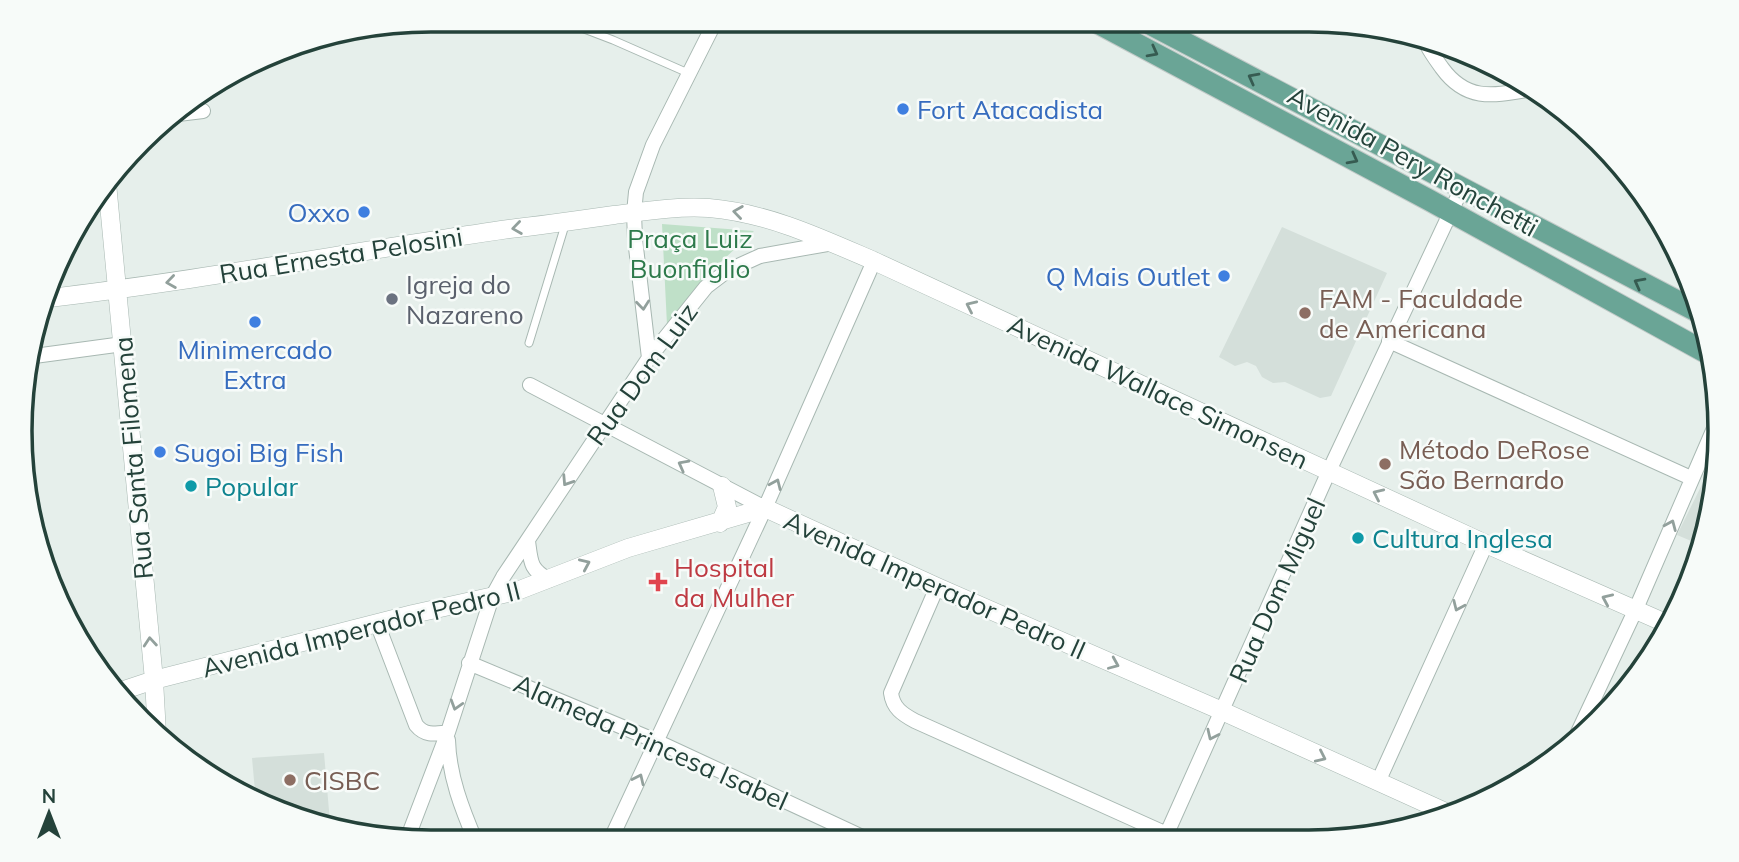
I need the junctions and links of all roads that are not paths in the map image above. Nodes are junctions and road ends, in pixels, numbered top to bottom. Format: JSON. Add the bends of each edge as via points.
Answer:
{"nodes":[{"id":1,"x":589,"y":31,"type":"edge"},
{"id":2,"x":709,"y":31,"type":"edge"},
{"id":3,"x":1113,"y":31,"type":"edge"},
{"id":4,"x":1163,"y":31,"type":"edge"},
{"id":5,"x":1432,"y":52,"type":"edge"},
{"id":6,"x":688,"y":73,"type":"junction"},
{"id":7,"x":1518,"y":91,"type":"edge"},
{"id":8,"x":203,"y":111,"type":"dead end"},
{"id":9,"x":190,"y":113,"type":"edge"},
{"id":10,"x":1462,"y":188,"type":"junction"},
{"id":11,"x":108,"y":196,"type":"edge"},
{"id":12,"x":1450,"y":211,"type":"junction"},
{"id":13,"x":634,"y":213,"type":"junction"},
{"id":14,"x":567,"y":221,"type":"junction"},
{"id":15,"x":833,"y":243,"type":"junction"},
{"id":16,"x":874,"y":261,"type":"junction"},
{"id":17,"x":116,"y":290,"type":"junction"},
{"id":18,"x":55,"y":297,"type":"edge"},
{"id":19,"x":1687,"y":306,"type":"edge"},
{"id":20,"x":1389,"y":341,"type":"junction"},
{"id":21,"x":529,"y":343,"type":"dead end"},
{"id":22,"x":123,"y":344,"type":"junction"},
{"id":23,"x":1699,"y":349,"type":"edge"},
{"id":24,"x":39,"y":355,"type":"edge"},
{"id":25,"x":649,"y":358,"type":"junction"},
{"id":26,"x":530,"y":385,"type":"dead end"},
{"id":27,"x":604,"y":423,"type":"junction"},
{"id":28,"x":1707,"y":443,"type":"edge"},
{"id":29,"x":1329,"y":471,"type":"junction"},
{"id":30,"x":1691,"y":478,"type":"junction"},
{"id":31,"x":722,"y":486,"type":"junction"},
{"id":32,"x":765,"y":509,"type":"junction"},
{"id":33,"x":720,"y":523,"type":"junction"},
{"id":34,"x":528,"y":541,"type":"junction"},
{"id":35,"x":1486,"y":544,"type":"junction"},
{"id":36,"x":549,"y":580,"type":"junction"},
{"id":37,"x":937,"y":587,"type":"junction"},
{"id":38,"x":492,"y":597,"type":"junction"},
{"id":39,"x":1635,"y":611,"type":"junction"},
{"id":40,"x":1659,"y":621,"type":"edge"},
{"id":41,"x":377,"y":623,"type":"junction"},
{"id":42,"x":469,"y":663,"type":"junction"},
{"id":43,"x":154,"y":680,"type":"junction"},
{"id":44,"x":127,"y":689,"type":"edge"},
{"id":45,"x":1222,"y":711,"type":"junction"},
{"id":46,"x":1585,"y":718,"type":"edge"},
{"id":47,"x":156,"y":720,"type":"edge"},
{"id":48,"x":448,"y":732,"type":"junction"},
{"id":49,"x":656,"y":741,"type":"junction"},
{"id":50,"x":1378,"y":782,"type":"junction"},
{"id":51,"x":1437,"y":808,"type":"edge"},
{"id":52,"x":411,"y":830,"type":"edge"},
{"id":53,"x":472,"y":830,"type":"edge"},
{"id":54,"x":615,"y":830,"type":"edge"},
{"id":55,"x":847,"y":830,"type":"edge"},
{"id":56,"x":1153,"y":830,"type":"edge"},
{"id":57,"x":1173,"y":830,"type":"edge"}],
"edges":[{"from":1,"to":6,"type":"lane"},
{"from":2,"to":6,"type":"street"},
{"from":3,"to":12,"type":"main road","name":"Avenida Pery Ronchetti","one_way":true},
{"from":10,"to":4,"type":"main road","name":"Avenida Pery Ronchetti","one_way":true},
{"from":5,"to":7,"type":"street","via":[[1461,88],[1494,95]]},
{"from":6,"to":13,"type":"street","via":[[642,171]]},
{"from":8,"to":9,"type":"street"},
{"from":10,"to":12,"type":"street","name":"Rua Dom Miguel"},
{"from":19,"to":10,"type":"main road","name":"Avenida Pery Ronchetti","one_way":true},
{"from":11,"to":17,"type":"street","name":"Rua Santa Filomena"},
{"from":12,"to":20,"type":"street","name":"Rua Dom Miguel"},
{"from":12,"to":23,"type":"main road","name":"Avenida Pery Ronchetti"},
{"from":13,"to":14,"type":"street","name":"Rua Ernesta Pelosini"},
{"from":15,"to":13,"type":"street","name":"Avenida Wallace Simonsen","one_way":true,"via":[[747,213],[709,208]]},
{"from":13,"to":25,"type":"street","one_way":true},
{"from":14,"to":17,"type":"street","name":"Rua Ernesta Pelosini","one_way":true},
{"from":14,"to":21,"type":"lane"},
{"from":15,"to":16,"type":"street","name":"Avenida Wallace Simonsen"},
{"from":15,"to":25,"type":"street","name":"Rua Dom Luiz","via":[[760,256],[727,271],[706,287]]},
{"from":29,"to":16,"type":"street","name":"Avenida Wallace Simonsen","one_way":true},
{"from":32,"to":16,"type":"street","one_way":true},
{"from":17,"to":18,"type":"street","name":"Rua Ernesta Pelosini"},
{"from":17,"to":22,"type":"street","name":"Rua Santa Filomena"},
{"from":20,"to":29,"type":"street","name":"Rua Dom Miguel"},
{"from":20,"to":30,"type":"street"},
{"from":22,"to":24,"type":"street"},
{"from":43,"to":22,"type":"street","name":"Rua Santa Filomena","one_way":true},
{"from":25,"to":27,"type":"street","name":"Rua Dom Luiz"},
{"from":26,"to":27,"type":"street"},
{"from":31,"to":27,"type":"street","one_way":true},
{"from":27,"to":34,"type":"street","name":"Rua Dom Luiz","one_way":true},
{"from":28,"to":30,"type":"street"},
{"from":35,"to":29,"type":"street","name":"Avenida Wallace Simonsen","one_way":true},
{"from":29,"to":45,"type":"street","name":"Rua Dom Miguel"},
{"from":39,"to":30,"type":"street","one_way":true},
{"from":31,"to":32,"type":"street"},
{"from":31,"to":33,"type":"street","via":[[727,507]]},
{"from":32,"to":33,"type":"street","name":"Avenida Imperador Pedro II"},
{"from":32,"to":37,"type":"street","name":"Avenida Imperador Pedro II"},
{"from":32,"to":49,"type":"street"},
{"from":36,"to":33,"type":"street","name":"Avenida Imperador Pedro II","one_way":true,"via":[[628,548]]},
{"from":34,"to":36,"type":"street","via":[[532,567]]},
{"from":34,"to":38,"type":"street","name":"Rua Dom Luiz"},
{"from":39,"to":35,"type":"street","name":"Avenida Wallace Simonsen","one_way":true},
{"from":35,"to":50,"type":"street","one_way":true},
{"from":36,"to":38,"type":"street","name":"Avenida Imperador Pedro II"},
{"from":37,"to":45,"type":"street","name":"Avenida Imperador Pedro II","one_way":true},
{"from":37,"to":56,"type":"street","via":[[891,692],[901,713]]},
{"from":38,"to":41,"type":"street","name":"Avenida Imperador Pedro II"},
{"from":38,"to":42,"type":"street","name":"Rua Dom Luiz"},
{"from":39,"to":40,"type":"street","name":"Avenida Wallace Simonsen"},
{"from":39,"to":46,"type":"street"},
{"from":41,"to":43,"type":"street","name":"Avenida Imperador Pedro II"},
{"from":41,"to":48,"type":"street","via":[[416,724],[429,734]]},
{"from":42,"to":48,"type":"street","name":"Rua Dom Luiz","one_way":true},
{"from":42,"to":49,"type":"street","name":"Alameda Princesa Isabel"},
{"from":43,"to":44,"type":"street","name":"Avenida Imperador Pedro II"},
{"from":43,"to":47,"type":"street","name":"Rua Santa Filomena"},
{"from":45,"to":50,"type":"street","name":"Avenida Imperador Pedro II","one_way":true},
{"from":45,"to":57,"type":"street","name":"Rua Dom Miguel","one_way":true},
{"from":48,"to":52,"type":"street","name":"Rua Dom Luiz"},
{"from":48,"to":53,"type":"street","via":[[451,770]]},
{"from":54,"to":49,"type":"street","one_way":true},
{"from":49,"to":55,"type":"street","name":"Alameda Princesa Isabel"},
{"from":50,"to":51,"type":"street","name":"Avenida Imperador Pedro II"}]}
